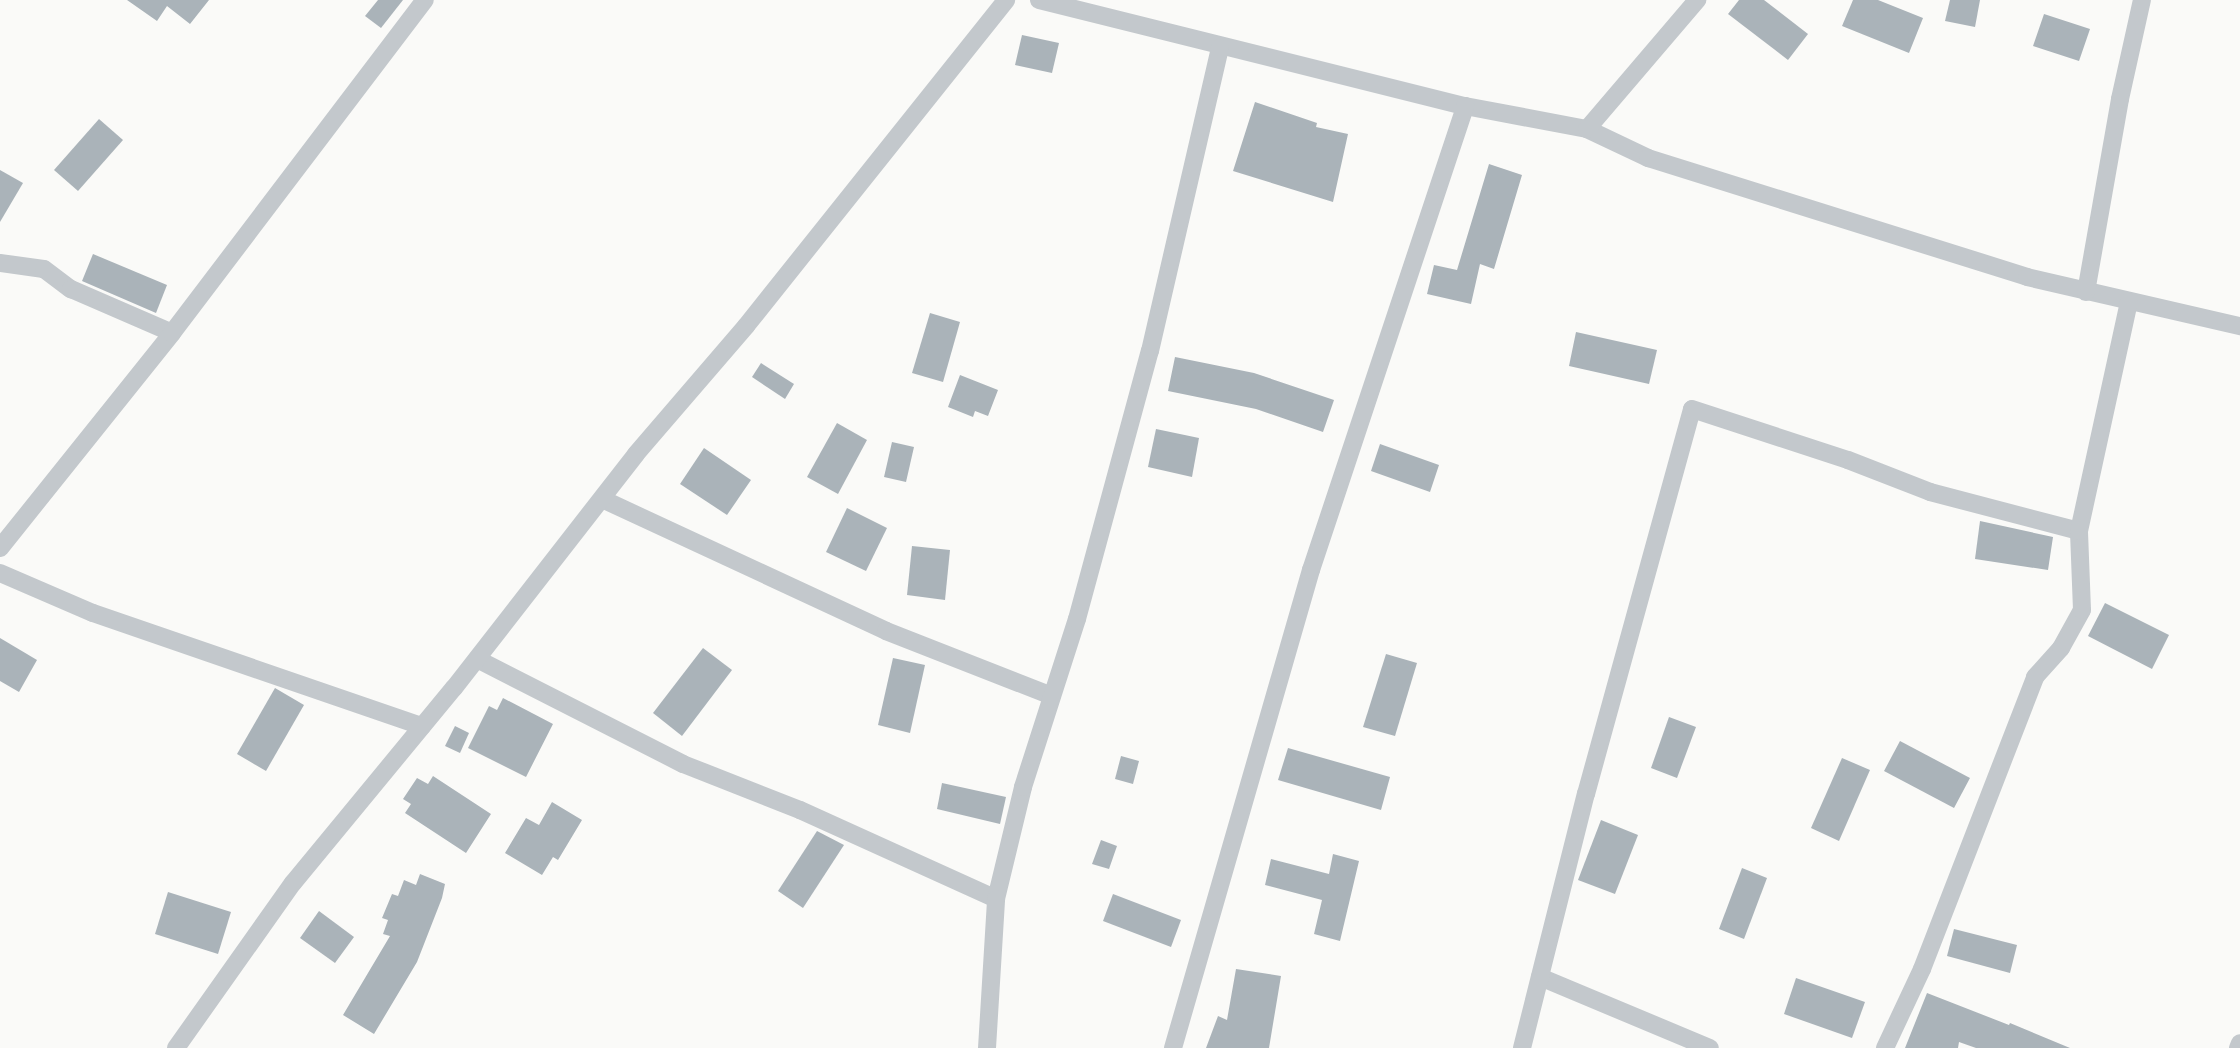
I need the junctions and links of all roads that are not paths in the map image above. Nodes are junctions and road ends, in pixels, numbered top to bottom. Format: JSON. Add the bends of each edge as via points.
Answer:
{"nodes":[{"id":1,"x":425,"y":0,"type":"edge"},
{"id":2,"x":1006,"y":0,"type":"edge"},
{"id":3,"x":1039,"y":0,"type":"edge"},
{"id":4,"x":1697,"y":0,"type":"edge"},
{"id":5,"x":2142,"y":0,"type":"edge"},
{"id":6,"x":1220,"y":48,"type":"junction"},
{"id":7,"x":1465,"y":106,"type":"junction"},
{"id":8,"x":1587,"y":129,"type":"junction"},
{"id":9,"x":0,"y":263,"type":"edge"},
{"id":10,"x":2086,"y":292,"type":"junction"},
{"id":11,"x":2129,"y":302,"type":"junction"},
{"id":12,"x":2240,"y":326,"type":"edge"},
{"id":13,"x":172,"y":333,"type":"junction"},
{"id":14,"x":602,"y":499,"type":"junction"},
{"id":15,"x":2079,"y":531,"type":"junction"},
{"id":16,"x":0,"y":548,"type":"edge"},
{"id":17,"x":0,"y":573,"type":"edge"},
{"id":18,"x":477,"y":659,"type":"junction"},
{"id":19,"x":1052,"y":696,"type":"junction"},
{"id":20,"x":422,"y":726,"type":"junction"},
{"id":21,"x":996,"y":899,"type":"junction"},
{"id":22,"x":1540,"y":977,"type":"junction"},
{"id":23,"x":176,"y":1048,"type":"edge"},
{"id":24,"x":987,"y":1048,"type":"edge"},
{"id":25,"x":1173,"y":1048,"type":"edge"},
{"id":26,"x":1522,"y":1048,"type":"edge"},
{"id":27,"x":1710,"y":1048,"type":"edge"},
{"id":28,"x":1885,"y":1048,"type":"edge"}],
"edges":[{"from":1,"to":13,"type":"street"},
{"from":2,"to":14,"type":"street"},
{"from":3,"to":6,"type":"street"},
{"from":4,"to":8,"type":"street"},
{"from":5,"to":10,"type":"street"},
{"from":6,"to":7,"type":"street"},
{"from":6,"to":19,"type":"street","via":[[1150,351]]},
{"from":7,"to":8,"type":"street"},
{"from":7,"to":25,"type":"street","via":[[1311,570]]},
{"from":8,"to":10,"type":"street","via":[[1648,158]]},
{"from":9,"to":13,"type":"street","via":[[44,269],[71,289]]},
{"from":10,"to":11,"type":"street"},
{"from":11,"to":12,"type":"street"},
{"from":11,"to":15,"type":"street"},
{"from":13,"to":16,"type":"street"},
{"from":14,"to":18,"type":"street"},
{"from":14,"to":19,"type":"street","via":[[886,631]]},
{"from":15,"to":22,"type":"street","via":[[1930,492],[1692,409]]},
{"from":15,"to":28,"type":"street","via":[[2082,610],[2061,648],[2035,677],[1922,969]]},
{"from":17,"to":20,"type":"street","via":[[93,613]]},
{"from":18,"to":20,"type":"street"},
{"from":18,"to":21,"type":"street","via":[[683,764],[800,810]]},
{"from":19,"to":21,"type":"street"},
{"from":20,"to":23,"type":"street","via":[[293,883]]},
{"from":21,"to":24,"type":"street"},
{"from":22,"to":26,"type":"street"},
{"from":22,"to":27,"type":"street"}]}
